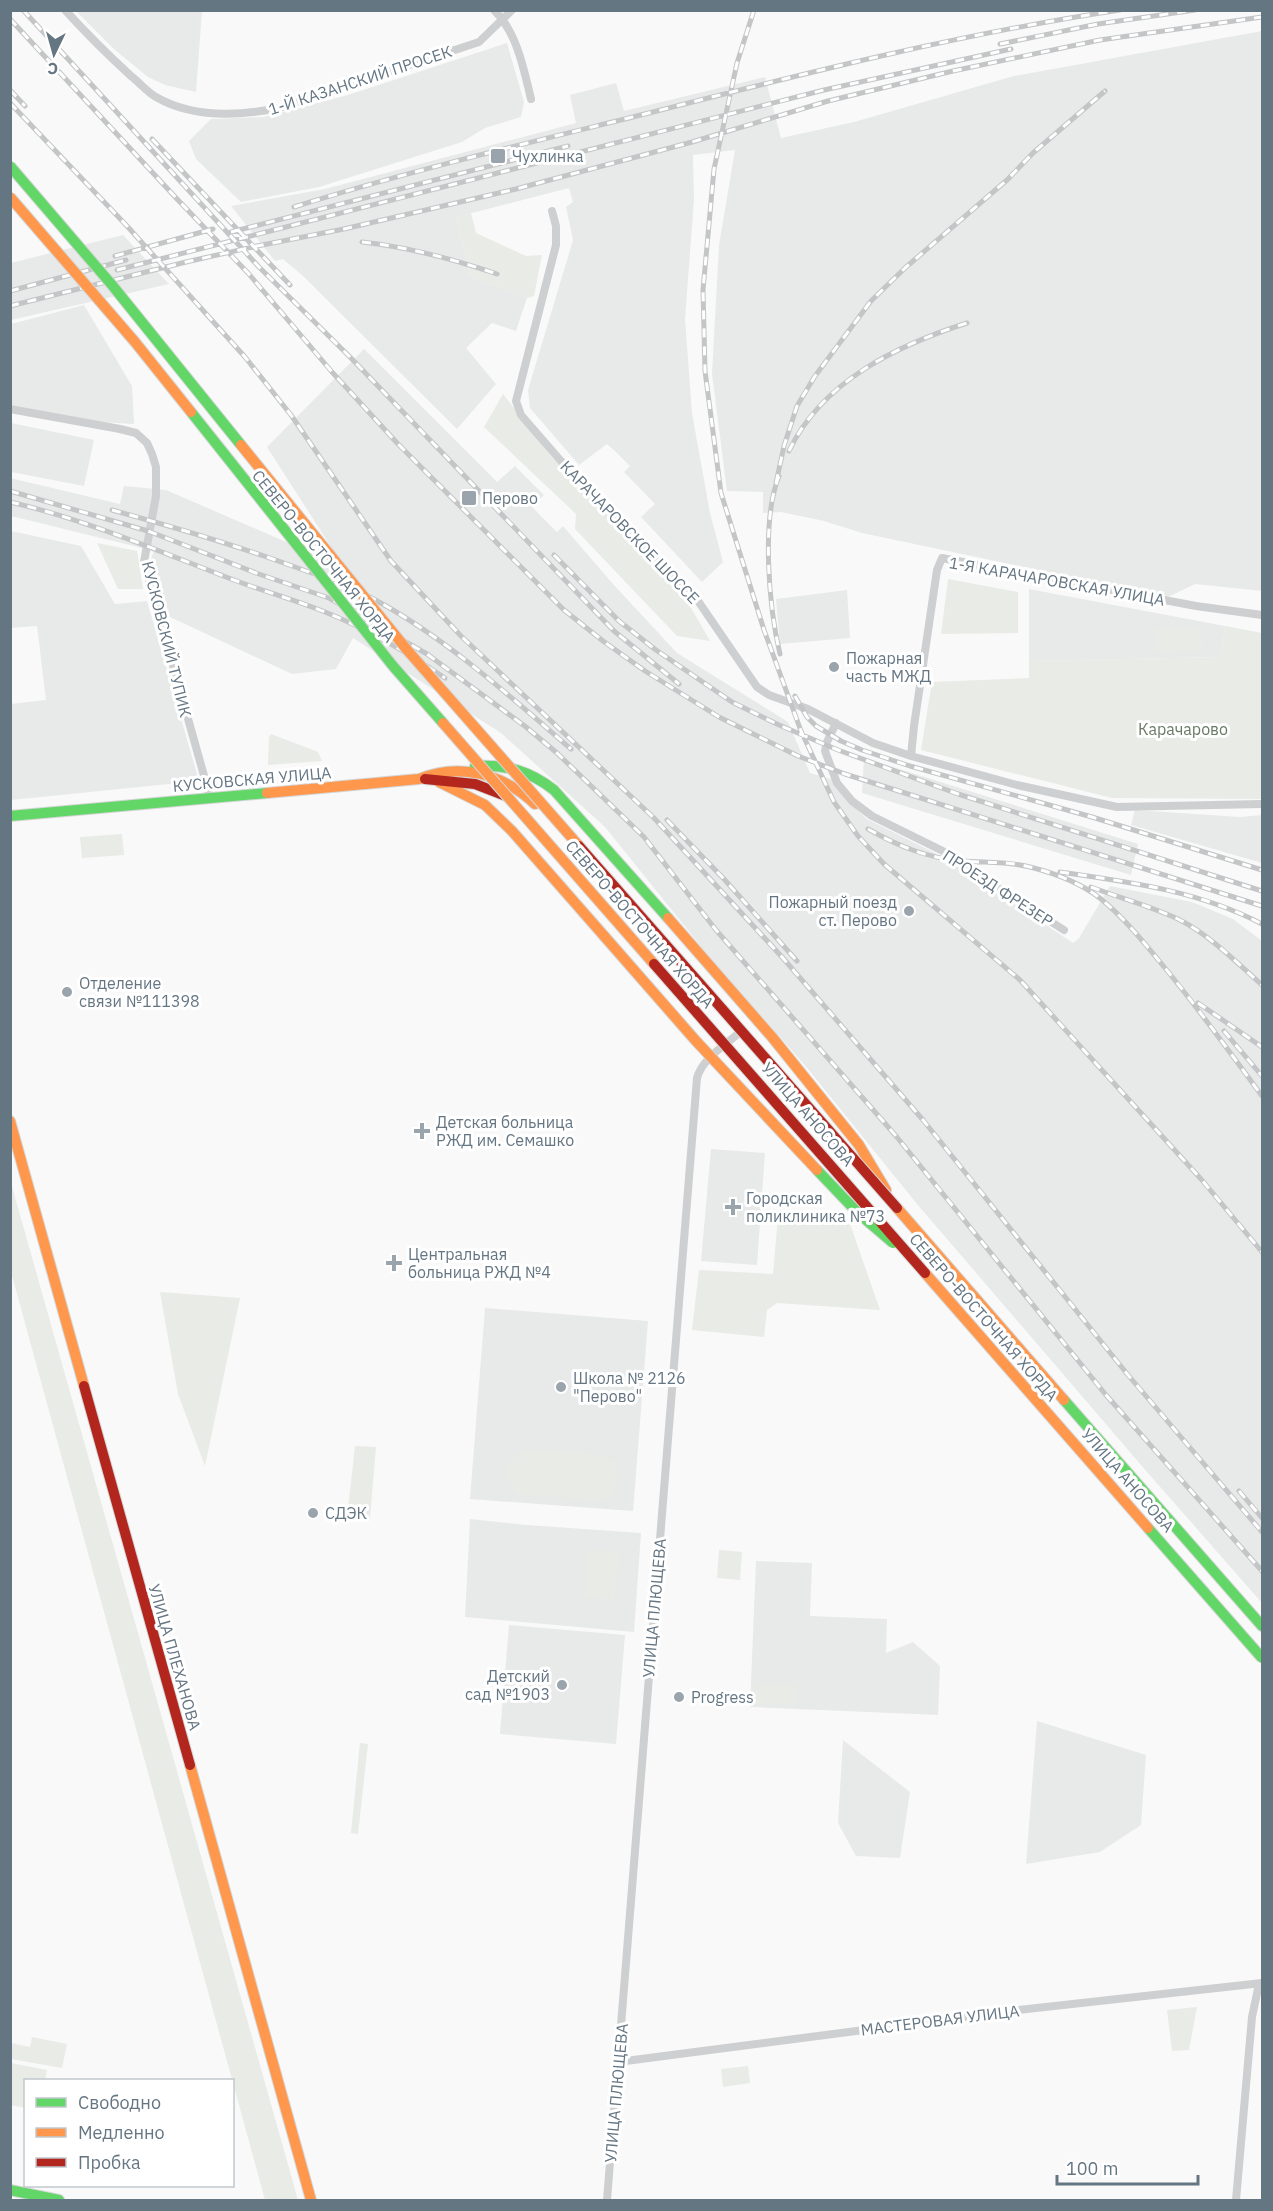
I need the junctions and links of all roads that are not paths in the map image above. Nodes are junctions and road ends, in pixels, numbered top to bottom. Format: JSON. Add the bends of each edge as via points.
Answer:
{"nodes":[{"id":1,"x":65,"y":10,"type":"edge"},
{"id":2,"x":494,"y":10,"type":"edge"},
{"id":3,"x":512,"y":10,"type":"edge"},
{"id":4,"x":504,"y":20,"type":"junction"},
{"id":5,"x":531,"y":99,"type":"dead end"},
{"id":6,"x":10,"y":166,"type":"edge"},
{"id":7,"x":10,"y":197,"type":"edge"},
{"id":8,"x":552,"y":211,"type":"dead end"},
{"id":9,"x":10,"y":409,"type":"edge"},
{"id":10,"x":1263,"y":615,"type":"edge"},
{"id":11,"x":836,"y":723,"type":"junction"},
{"id":12,"x":911,"y":756,"type":"junction"},
{"id":13,"x":460,"y":770,"type":"junction"},
{"id":14,"x":494,"y":777,"type":"joint"},
{"id":15,"x":419,"y":779,"type":"junction"},
{"id":16,"x":433,"y":780,"type":"junction"},
{"id":17,"x":210,"y":797,"type":"junction"},
{"id":18,"x":1263,"y":804,"type":"edge"},
{"id":19,"x":10,"y":816,"type":"edge"},
{"id":20,"x":1064,"y":930,"type":"dead end"},
{"id":21,"x":739,"y":1033,"type":"junction"},
{"id":22,"x":727,"y":1043,"type":"junction"},
{"id":23,"x":10,"y":1121,"type":"edge"},
{"id":24,"x":897,"y":1208,"type":"junction"},
{"id":25,"x":918,"y":1264,"type":"junction"},
{"id":26,"x":1263,"y":1626,"type":"edge"},
{"id":27,"x":1263,"y":1633,"type":"edge"},
{"id":28,"x":1263,"y":1658,"type":"edge"},
{"id":29,"x":1261,"y":1984,"type":"edge"},
{"id":30,"x":618,"y":2062,"type":"junction"},
{"id":31,"x":10,"y":2190,"type":"edge"},
{"id":32,"x":59,"y":2200,"type":"edge"},
{"id":33,"x":311,"y":2200,"type":"edge"},
{"id":34,"x":607,"y":2200,"type":"edge"},
{"id":35,"x":1236,"y":2200,"type":"edge"}],
"edges":[{"from":1,"to":4,"type":"street","name":"1-Й КАЗАНСКИЙ ПРОСЕК","via":[[100,49],[155,97],[178,106],[226,114],[279,108],[479,42]]},
{"from":2,"to":4,"type":"street"},
{"from":3,"to":4,"type":"street","name":"1-Й КАЗАНСКИЙ ПРОСЕК"},
{"from":4,"to":5,"type":"street"},
{"from":6,"to":24,"type":"street","name":"СЕВЕРО-ВОСТОЧНАЯ ХОРДА","bridge":true,"via":[[150,330],[408,651]]},
{"from":7,"to":25,"type":"street","name":"СЕВЕРО-ВОСТОЧНАЯ ХОРДА","bridge":true,"via":[[135,342],[393,666]]},
{"from":8,"to":11,"type":"street","name":"КАРАЧАРОВСКОЕ ШОССЕ","via":[[556,245],[516,401],[521,415],[696,598],[757,687],[769,696],[808,708]]},
{"from":9,"to":17,"type":"street","name":"КУСКОВСКИЙ ТУПИК","via":[[120,429],[136,433],[147,443],[156,467],[156,482],[144,562]]},
{"from":10,"to":12,"type":"street","name":"1-Я КАРАЧАРОВСКАЯ УЛИЦА","via":[[942,558],[937,570]]},
{"from":11,"to":12,"type":"street","name":"КАРАЧАРОВСКОЕ ШОССЕ","via":[[873,743]]},
{"from":11,"to":20,"type":"street","name":"ПРОЕЗД ФРЕЗЕР","via":[[825,751],[837,783],[852,801],[872,816],[963,861]]},
{"from":12,"to":18,"type":"street","name":"КАРАЧАРОВСКОЕ ШОССЕ","via":[[1117,807]]},
{"from":13,"to":14,"type":"street","name":"КУСКОВСКАЯ УЛИЦА"},
{"from":13,"to":15,"type":"street","name":"КУСКОВСКАЯ УЛИЦА"},
{"from":13,"to":24,"type":"street","bridge":true,"via":[[481,765],[531,773],[564,799],[772,1037],[859,1145]]},
{"from":14,"to":21,"type":"street","name":"УЛИЦА АНОСОВА","via":[[529,796]]},
{"from":15,"to":16,"type":"street","name":"УЛИЦА АНОСОВА"},
{"from":15,"to":17,"type":"street","name":"КУСКОВСКАЯ УЛИЦА"},
{"from":16,"to":22,"type":"street","name":"УЛИЦА АНОСОВА","via":[[475,784],[510,797],[520,805]]},
{"from":16,"to":25,"type":"street","bridge":true,"via":[[485,806],[512,831],[696,1041],[858,1213]]},
{"from":17,"to":19,"type":"street","name":"КУСКОВСКАЯ УЛИЦА"},
{"from":21,"to":22,"type":"street","name":"УЛИЦА ПЛЮЩЕВА"},
{"from":21,"to":27,"type":"street","name":"УЛИЦА АНОСОВА"},
{"from":22,"to":28,"type":"street","name":"УЛИЦА АНОСОВА"},
{"from":22,"to":30,"type":"street","name":"УЛИЦА ПЛЮЩЕВА","via":[[705,1062],[697,1078]]},
{"from":23,"to":33,"type":"street","name":"УЛИЦА ПЛЕХАНОВА"},
{"from":24,"to":26,"type":"street","name":"СЕВЕРО-ВОСТОЧНАЯ ХОРДА"},
{"from":25,"to":28,"type":"street","name":"СЕВЕРО-ВОСТОЧНАЯ ХОРДА","bridge":true},
{"from":29,"to":30,"type":"street","name":"МАСТЕРОВАЯ УЛИЦА","via":[[1022,2009]]},
{"from":29,"to":35,"type":"street","via":[[1252,2017]]},
{"from":30,"to":34,"type":"street","name":"УЛИЦА ПЛЮЩЕВА"},
{"from":31,"to":32,"type":"street"}]}
